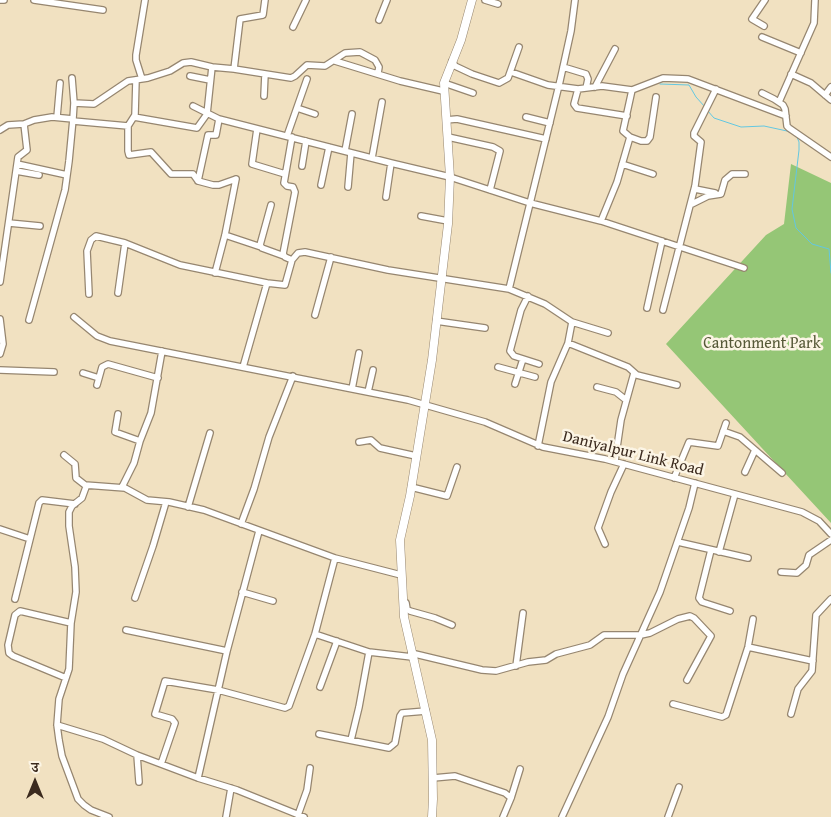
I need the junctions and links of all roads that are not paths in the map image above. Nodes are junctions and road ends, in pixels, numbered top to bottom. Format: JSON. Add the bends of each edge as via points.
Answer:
{"nodes":[{"id":1,"x":34,"y":0,"type":"edge"},
{"id":2,"x":145,"y":0,"type":"edge"},
{"id":3,"x":265,"y":0,"type":"edge"},
{"id":4,"x":306,"y":0,"type":"edge"},
{"id":5,"x":386,"y":0,"type":"edge"},
{"id":6,"x":472,"y":0,"type":"edge"},
{"id":7,"x":485,"y":0,"type":"edge"},
{"id":8,"x":575,"y":0,"type":"edge"},
{"id":9,"x":765,"y":0,"type":"edge"},
{"id":10,"x":815,"y":0,"type":"edge"},
{"id":11,"x":498,"y":4,"type":"dead end"},
{"id":12,"x":103,"y":10,"type":"dead end"},
{"id":13,"x":379,"y":20,"type":"dead end"},
{"id":14,"x":764,"y":26,"type":"dead end"},
{"id":15,"x":293,"y":27,"type":"dead end"},
{"id":16,"x":762,"y":37,"type":"dead end"},
{"id":17,"x":519,"y":47,"type":"dead end"},
{"id":18,"x":616,"y":49,"type":"dead end"},
{"id":19,"x":801,"y":53,"type":"junction"},
{"id":20,"x":335,"y":61,"type":"junction"},
{"id":21,"x":452,"y":61,"type":"junction"},
{"id":22,"x":212,"y":67,"type":"junction"},
{"id":23,"x":563,"y":67,"type":"junction"},
{"id":24,"x":234,"y":69,"type":"junction"},
{"id":25,"x":511,"y":72,"type":"junction"},
{"id":26,"x":378,"y":73,"type":"junction"},
{"id":27,"x":265,"y":74,"type":"junction"},
{"id":28,"x":791,"y":74,"type":"junction"},
{"id":29,"x":190,"y":76,"type":"dead end"},
{"id":30,"x":72,"y":78,"type":"dead end"},
{"id":31,"x":139,"y":79,"type":"junction"},
{"id":32,"x":307,"y":79,"type":"dead end"},
{"id":33,"x":210,"y":80,"type":"junction"},
{"id":34,"x":60,"y":84,"type":"dead end"},
{"id":35,"x":444,"y":87,"type":"junction"},
{"id":36,"x":596,"y":87,"type":"junction"},
{"id":37,"x":831,"y":87,"type":"edge"},
{"id":38,"x":558,"y":88,"type":"junction"},
{"id":39,"x":586,"y":88,"type":"junction"},
{"id":40,"x":578,"y":89,"type":"junction"},
{"id":41,"x":716,"y":89,"type":"junction"},
{"id":42,"x":632,"y":90,"type":"junction"},
{"id":43,"x":473,"y":93,"type":"dead end"},
{"id":44,"x":762,"y":93,"type":"dead end"},
{"id":45,"x":825,"y":95,"type":"junction"},
{"id":46,"x":264,"y":96,"type":"dead end"},
{"id":47,"x":656,"y":97,"type":"dead end"},
{"id":48,"x":831,"y":100,"type":"edge"},
{"id":49,"x":382,"y":102,"type":"dead end"},
{"id":50,"x":779,"y":102,"type":"junction"},
{"id":51,"x":74,"y":103,"type":"junction"},
{"id":52,"x":193,"y":106,"type":"dead end"},
{"id":53,"x":297,"y":108,"type":"junction"},
{"id":54,"x":207,"y":114,"type":"junction"},
{"id":55,"x":315,"y":114,"type":"dead end"},
{"id":56,"x":352,"y":114,"type":"dead end"},
{"id":57,"x":627,"y":116,"type":"junction"},
{"id":58,"x":786,"y":116,"type":"junction"},
{"id":59,"x":57,"y":117,"type":"junction"},
{"id":60,"x":134,"y":117,"type":"junction"},
{"id":61,"x":526,"y":117,"type":"dead end"},
{"id":62,"x":219,"y":118,"type":"junction"},
{"id":63,"x":73,"y":120,"type":"junction"},
{"id":64,"x":446,"y":120,"type":"junction"},
{"id":65,"x":550,"y":123,"type":"junction"},
{"id":66,"x":24,"y":124,"type":"junction"},
{"id":67,"x":128,"y":126,"type":"junction"},
{"id":68,"x":257,"y":129,"type":"junction"},
{"id":69,"x":0,"y":130,"type":"edge"},
{"id":70,"x":290,"y":136,"type":"junction"},
{"id":71,"x":448,"y":137,"type":"junction"},
{"id":72,"x":630,"y":137,"type":"junction"},
{"id":73,"x":546,"y":139,"type":"junction"},
{"id":74,"x":306,"y":141,"type":"junction"},
{"id":75,"x":329,"y":147,"type":"junction"},
{"id":76,"x":348,"y":152,"type":"junction"},
{"id":77,"x":831,"y":157,"type":"edge"},
{"id":78,"x":372,"y":158,"type":"junction"},
{"id":79,"x":17,"y":164,"type":"junction"},
{"id":80,"x":390,"y":164,"type":"junction"},
{"id":81,"x":622,"y":164,"type":"junction"},
{"id":82,"x":302,"y":166,"type":"dead end"},
{"id":83,"x":16,"y":172,"type":"junction"},
{"id":84,"x":285,"y":174,"type":"junction"},
{"id":85,"x":654,"y":174,"type":"dead end"},
{"id":86,"x":745,"y":174,"type":"dead end"},
{"id":87,"x":39,"y":175,"type":"dead end"},
{"id":88,"x":67,"y":175,"type":"junction"},
{"id":89,"x":450,"y":177,"type":"junction"},
{"id":90,"x":198,"y":181,"type":"junction"},
{"id":91,"x":321,"y":185,"type":"dead end"},
{"id":92,"x":348,"y":188,"type":"dead end"},
{"id":93,"x":695,"y":189,"type":"junction"},
{"id":94,"x":490,"y":190,"type":"junction"},
{"id":95,"x":720,"y":195,"type":"junction"},
{"id":96,"x":386,"y":197,"type":"dead end"},
{"id":97,"x":530,"y":203,"type":"junction"},
{"id":98,"x":692,"y":204,"type":"junction"},
{"id":99,"x":271,"y":205,"type":"dead end"},
{"id":100,"x":421,"y":216,"type":"dead end"},
{"id":101,"x":448,"y":221,"type":"junction"},
{"id":102,"x":600,"y":221,"type":"junction"},
{"id":103,"x":9,"y":223,"type":"junction"},
{"id":104,"x":40,"y":226,"type":"dead end"},
{"id":105,"x":225,"y":235,"type":"junction"},
{"id":106,"x":662,"y":241,"type":"junction"},
{"id":107,"x":125,"y":243,"type":"junction"},
{"id":108,"x":680,"y":246,"type":"junction"},
{"id":109,"x":261,"y":247,"type":"junction"},
{"id":110,"x":284,"y":256,"type":"junction"},
{"id":111,"x":331,"y":257,"type":"junction"},
{"id":112,"x":292,"y":260,"type":"junction"},
{"id":113,"x":744,"y":268,"type":"dead end"},
{"id":114,"x":215,"y":273,"type":"junction"},
{"id":115,"x":442,"y":279,"type":"junction"},
{"id":116,"x":0,"y":282,"type":"edge"},
{"id":117,"x":267,"y":283,"type":"junction"},
{"id":118,"x":509,"y":289,"type":"junction"},
{"id":119,"x":118,"y":293,"type":"dead end"},
{"id":120,"x":89,"y":294,"type":"dead end"},
{"id":121,"x":528,"y":296,"type":"junction"},
{"id":122,"x":647,"y":308,"type":"dead end"},
{"id":123,"x":663,"y":310,"type":"dead end"},
{"id":124,"x":315,"y":315,"type":"dead end"},
{"id":125,"x":74,"y":317,"type":"dead end"},
{"id":126,"x":0,"y":319,"type":"edge"},
{"id":127,"x":29,"y":320,"type":"dead end"},
{"id":128,"x":436,"y":321,"type":"junction"},
{"id":129,"x":572,"y":322,"type":"junction"},
{"id":130,"x":485,"y":328,"type":"dead end"},
{"id":131,"x":608,"y":333,"type":"dead end"},
{"id":132,"x":568,"y":343,"type":"junction"},
{"id":133,"x":162,"y":351,"type":"junction"},
{"id":134,"x":359,"y":353,"type":"dead end"},
{"id":135,"x":0,"y":354,"type":"edge"},
{"id":136,"x":524,"y":359,"type":"junction"},
{"id":137,"x":539,"y":364,"type":"dead end"},
{"id":138,"x":498,"y":366,"type":"dead end"},
{"id":139,"x":243,"y":367,"type":"junction"},
{"id":140,"x":0,"y":370,"type":"edge"},
{"id":141,"x":373,"y":370,"type":"dead end"},
{"id":142,"x":54,"y":372,"type":"dead end"},
{"id":143,"x":83,"y":373,"type":"dead end"},
{"id":144,"x":519,"y":373,"type":"junction"},
{"id":145,"x":634,"y":373,"type":"junction"},
{"id":146,"x":293,"y":376,"type":"junction"},
{"id":147,"x":535,"y":377,"type":"dead end"},
{"id":148,"x":99,"y":378,"type":"junction"},
{"id":149,"x":158,"y":378,"type":"junction"},
{"id":150,"x":515,"y":384,"type":"dead end"},
{"id":151,"x":97,"y":385,"type":"dead end"},
{"id":152,"x":677,"y":385,"type":"dead end"},
{"id":153,"x":597,"y":387,"type":"dead end"},
{"id":154,"x":352,"y":389,"type":"junction"},
{"id":155,"x":368,"y":392,"type":"junction"},
{"id":156,"x":626,"y":400,"type":"junction"},
{"id":157,"x":425,"y":405,"type":"junction"},
{"id":158,"x":118,"y":414,"type":"dead end"},
{"id":159,"x":726,"y":423,"type":"dead end"},
{"id":160,"x":723,"y":431,"type":"junction"},
{"id":161,"x":210,"y":432,"type":"dead end"},
{"id":162,"x":140,"y":441,"type":"junction"},
{"id":163,"x":359,"y":442,"type":"dead end"},
{"id":164,"x":538,"y":446,"type":"junction"},
{"id":165,"x":755,"y":450,"type":"junction"},
{"id":166,"x":64,"y":456,"type":"dead end"},
{"id":167,"x":416,"y":456,"type":"junction"},
{"id":168,"x":615,"y":461,"type":"junction"},
{"id":169,"x":624,"y":464,"type":"junction"},
{"id":170,"x":457,"y":467,"type":"dead end"},
{"id":171,"x":745,"y":472,"type":"dead end"},
{"id":172,"x":782,"y":473,"type":"dead end"},
{"id":173,"x":674,"y":478,"type":"junction"},
{"id":174,"x":695,"y":483,"type":"junction"},
{"id":175,"x":85,"y":485,"type":"junction"},
{"id":176,"x":122,"y":487,"type":"junction"},
{"id":177,"x":411,"y":487,"type":"junction"},
{"id":178,"x":735,"y":494,"type":"junction"},
{"id":179,"x":166,"y":502,"type":"junction"},
{"id":180,"x":75,"y":504,"type":"junction"},
{"id":181,"x":188,"y":507,"type":"junction"},
{"id":182,"x":241,"y":524,"type":"junction"},
{"id":183,"x":0,"y":529,"type":"edge"},
{"id":184,"x":259,"y":531,"type":"junction"},
{"id":185,"x":831,"y":534,"type":"edge"},
{"id":186,"x":30,"y":539,"type":"junction"},
{"id":187,"x":831,"y":540,"type":"edge"},
{"id":188,"x":678,"y":542,"type":"junction"},
{"id":189,"x":605,"y":544,"type":"dead end"},
{"id":190,"x":711,"y":550,"type":"junction"},
{"id":191,"x":719,"y":552,"type":"junction"},
{"id":192,"x":335,"y":558,"type":"junction"},
{"id":193,"x":748,"y":558,"type":"dead end"},
{"id":194,"x":781,"y":572,"type":"dead end"},
{"id":195,"x":401,"y":575,"type":"junction"},
{"id":196,"x":242,"y":592,"type":"junction"},
{"id":197,"x":402,"y":592,"type":"junction"},
{"id":198,"x":135,"y":598,"type":"dead end"},
{"id":199,"x":15,"y":599,"type":"dead end"},
{"id":200,"x":831,"y":599,"type":"edge"},
{"id":201,"x":273,"y":601,"type":"dead end"},
{"id":202,"x":730,"y":611,"type":"dead end"},
{"id":203,"x":523,"y":613,"type":"dead end"},
{"id":204,"x":753,"y":619,"type":"dead end"},
{"id":205,"x":71,"y":623,"type":"junction"},
{"id":206,"x":452,"y":625,"type":"dead end"},
{"id":207,"x":126,"y":630,"type":"dead end"},
{"id":208,"x":643,"y":632,"type":"junction"},
{"id":209,"x":315,"y":634,"type":"junction"},
{"id":210,"x":337,"y":641,"type":"junction"},
{"id":211,"x":748,"y":647,"type":"junction"},
{"id":212,"x":227,"y":651,"type":"junction"},
{"id":213,"x":369,"y":652,"type":"junction"},
{"id":214,"x":412,"y":655,"type":"junction"},
{"id":215,"x":813,"y":661,"type":"junction"},
{"id":216,"x":516,"y":666,"type":"junction"},
{"id":217,"x":66,"y":678,"type":"junction"},
{"id":218,"x":687,"y":680,"type":"dead end"},
{"id":219,"x":320,"y":687,"type":"dead end"},
{"id":220,"x":218,"y":690,"type":"junction"},
{"id":221,"x":673,"y":704,"type":"dead end"},
{"id":222,"x":426,"y":710,"type":"junction"},
{"id":223,"x":791,"y":714,"type":"dead end"},
{"id":224,"x":57,"y":725,"type":"junction"},
{"id":225,"x":318,"y":734,"type":"dead end"},
{"id":226,"x":351,"y":740,"type":"junction"},
{"id":227,"x":137,"y":754,"type":"junction"},
{"id":228,"x":161,"y":764,"type":"junction"},
{"id":229,"x":310,"y":768,"type":"dead end"},
{"id":230,"x":520,"y":769,"type":"dead end"},
{"id":231,"x":198,"y":778,"type":"junction"},
{"id":232,"x":433,"y":778,"type":"junction"},
{"id":233,"x":139,"y":782,"type":"dead end"},
{"id":234,"x":679,"y":787,"type":"dead end"},
{"id":235,"x":231,"y":788,"type":"junction"},
{"id":236,"x":511,"y":798,"type":"junction"},
{"id":237,"x":301,"y":816,"type":"edge"},
{"id":238,"x":109,"y":817,"type":"edge"},
{"id":239,"x":226,"y":817,"type":"edge"},
{"id":240,"x":432,"y":817,"type":"edge"},
{"id":241,"x":503,"y":817,"type":"edge"},
{"id":242,"x":562,"y":817,"type":"edge"},
{"id":243,"x":668,"y":817,"type":"edge"}],
"edges":[{"from":1,"to":12,"type":"street"},
{"from":2,"to":31,"type":"street","via":[[136,55]]},
{"from":3,"to":24,"type":"street","via":[[263,15],[240,19]]},
{"from":4,"to":15,"type":"street"},
{"from":5,"to":13,"type":"street"},
{"from":6,"to":21,"type":"street"},
{"from":7,"to":11,"type":"street"},
{"from":8,"to":23,"type":"street"},
{"from":9,"to":14,"type":"street","via":[[752,19]]},
{"from":10,"to":19,"type":"street","via":[[814,23]]},
{"from":16,"to":19,"type":"street"},
{"from":17,"to":25,"type":"street"},
{"from":18,"to":36,"type":"street"},
{"from":19,"to":28,"type":"street"},
{"from":20,"to":26,"type":"street"},
{"from":20,"to":26,"type":"street","via":[[345,54],[364,53],[378,63]]},
{"from":20,"to":27,"type":"street","via":[[325,66],[307,65],[291,78]]},
{"from":21,"to":25,"type":"street","via":[[455,66],[496,83],[507,80]]},
{"from":21,"to":35,"type":"street"},
{"from":22,"to":24,"type":"street"},
{"from":22,"to":31,"type":"street","via":[[186,62],[170,71]]},
{"from":22,"to":33,"type":"street"},
{"from":23,"to":38,"type":"street"},
{"from":23,"to":39,"type":"street","via":[[586,74]]},
{"from":24,"to":27,"type":"street"},
{"from":25,"to":38,"type":"street"},
{"from":26,"to":35,"type":"street","via":[[400,81]]},
{"from":27,"to":46,"type":"street"},
{"from":28,"to":45,"type":"street","via":[[811,83]]},
{"from":28,"to":50,"type":"street"},
{"from":29,"to":33,"type":"street"},
{"from":30,"to":51,"type":"street"},
{"from":31,"to":51,"type":"street","via":[[126,82],[94,104]]},
{"from":31,"to":60,"type":"street"},
{"from":32,"to":53,"type":"street"},
{"from":33,"to":54,"type":"street"},
{"from":34,"to":59,"type":"street"},
{"from":35,"to":43,"type":"street"},
{"from":35,"to":64,"type":"street"},
{"from":36,"to":39,"type":"street"},
{"from":36,"to":42,"type":"street"},
{"from":37,"to":45,"type":"street"},
{"from":38,"to":40,"type":"street"},
{"from":38,"to":65,"type":"street"},
{"from":39,"to":40,"type":"street"},
{"from":40,"to":57,"type":"street","via":[[574,104],[577,108]]},
{"from":41,"to":42,"type":"street","via":[[688,79],[667,78]]},
{"from":41,"to":58,"type":"street"},
{"from":41,"to":93,"type":"street","via":[[694,133],[701,142]]},
{"from":42,"to":57,"type":"street"},
{"from":44,"to":50,"type":"street"},
{"from":45,"to":48,"type":"street"},
{"from":47,"to":72,"type":"street","via":[[648,140]]},
{"from":49,"to":78,"type":"street"},
{"from":50,"to":58,"type":"street"},
{"from":51,"to":63,"type":"street"},
{"from":52,"to":54,"type":"street"},
{"from":53,"to":55,"type":"street"},
{"from":53,"to":70,"type":"street"},
{"from":54,"to":60,"type":"street","via":[[197,128]]},
{"from":54,"to":62,"type":"street"},
{"from":56,"to":76,"type":"street"},
{"from":57,"to":72,"type":"street","via":[[623,131]]},
{"from":58,"to":77,"type":"street","via":[[789,128]]},
{"from":59,"to":63,"type":"street"},
{"from":59,"to":66,"type":"street"},
{"from":60,"to":67,"type":"street"},
{"from":61,"to":65,"type":"street"},
{"from":62,"to":68,"type":"street"},
{"from":62,"to":90,"type":"street","via":[[216,135],[208,135]]},
{"from":63,"to":67,"type":"street"},
{"from":63,"to":88,"type":"street"},
{"from":64,"to":71,"type":"street"},
{"from":64,"to":73,"type":"street","via":[[457,119]]},
{"from":65,"to":73,"type":"street"},
{"from":66,"to":69,"type":"street","via":[[8,125]]},
{"from":66,"to":79,"type":"street","via":[[27,150],[19,155]]},
{"from":67,"to":90,"type":"street","via":[[129,155],[152,152],[171,174],[193,174]]},
{"from":68,"to":70,"type":"street"},
{"from":68,"to":84,"type":"street","via":[[252,164]]},
{"from":70,"to":74,"type":"street"},
{"from":70,"to":84,"type":"street"},
{"from":71,"to":89,"type":"street"},
{"from":71,"to":94,"type":"street","via":[[498,148],[500,154]]},
{"from":72,"to":81,"type":"street"},
{"from":73,"to":97,"type":"street"},
{"from":74,"to":75,"type":"street"},
{"from":74,"to":82,"type":"street"},
{"from":75,"to":76,"type":"street"},
{"from":75,"to":91,"type":"street"},
{"from":76,"to":78,"type":"street"},
{"from":76,"to":92,"type":"street"},
{"from":78,"to":80,"type":"street"},
{"from":79,"to":83,"type":"street"},
{"from":79,"to":88,"type":"street"},
{"from":80,"to":89,"type":"street"},
{"from":80,"to":96,"type":"street"},
{"from":81,"to":85,"type":"street"},
{"from":81,"to":102,"type":"street"},
{"from":83,"to":87,"type":"street"},
{"from":83,"to":103,"type":"street"},
{"from":84,"to":110,"type":"street","via":[[285,185],[293,187],[295,192]]},
{"from":86,"to":95,"type":"street","via":[[734,173],[726,178]]},
{"from":88,"to":127,"type":"street"},
{"from":89,"to":94,"type":"street"},
{"from":89,"to":101,"type":"street"},
{"from":90,"to":105,"type":"street","via":[[217,185],[236,179]]},
{"from":93,"to":95,"type":"street"},
{"from":93,"to":98,"type":"street"},
{"from":94,"to":97,"type":"street"},
{"from":95,"to":98,"type":"street","via":[[708,196]]},
{"from":97,"to":102,"type":"street"},
{"from":97,"to":118,"type":"street"},
{"from":98,"to":108,"type":"street"},
{"from":99,"to":109,"type":"street"},
{"from":100,"to":101,"type":"street"},
{"from":101,"to":115,"type":"street"},
{"from":102,"to":106,"type":"street"},
{"from":103,"to":104,"type":"street"},
{"from":103,"to":116,"type":"street"},
{"from":105,"to":109,"type":"street"},
{"from":105,"to":114,"type":"street"},
{"from":106,"to":108,"type":"street"},
{"from":106,"to":122,"type":"street"},
{"from":107,"to":114,"type":"street","via":[[180,265]]},
{"from":107,"to":119,"type":"street"},
{"from":107,"to":120,"type":"street","via":[[96,236],[91,240],[87,251]]},
{"from":108,"to":113,"type":"street"},
{"from":108,"to":123,"type":"street"},
{"from":109,"to":110,"type":"street"},
{"from":110,"to":112,"type":"street"},
{"from":111,"to":112,"type":"street","via":[[305,252],[298,253]]},
{"from":111,"to":115,"type":"street"},
{"from":111,"to":124,"type":"street"},
{"from":112,"to":117,"type":"street","via":[[285,284]]},
{"from":114,"to":117,"type":"street"},
{"from":115,"to":118,"type":"street"},
{"from":115,"to":128,"type":"street"},
{"from":117,"to":139,"type":"street"},
{"from":118,"to":121,"type":"street"},
{"from":121,"to":129,"type":"street","via":[[554,308]]},
{"from":121,"to":136,"type":"street","via":[[510,350],[511,354]]},
{"from":125,"to":133,"type":"street","name":"Daniyalpur Link Road","via":[[103,339]]},
{"from":126,"to":135,"type":"street","via":[[3,344]]},
{"from":128,"to":130,"type":"street"},
{"from":128,"to":157,"type":"street"},
{"from":129,"to":131,"type":"street"},
{"from":129,"to":132,"type":"street"},
{"from":132,"to":145,"type":"street","via":[[628,367]]},
{"from":132,"to":164,"type":"street","via":[[551,382]]},
{"from":133,"to":139,"type":"street","name":"Daniyalpur Link Road"},
{"from":133,"to":149,"type":"street"},
{"from":134,"to":154,"type":"street"},
{"from":136,"to":137,"type":"street"},
{"from":136,"to":144,"type":"street"},
{"from":138,"to":144,"type":"street"},
{"from":139,"to":146,"type":"street","name":"Daniyalpur Link Road"},
{"from":140,"to":142,"type":"street"},
{"from":141,"to":155,"type":"street"},
{"from":143,"to":148,"type":"street"},
{"from":144,"to":147,"type":"street"},
{"from":144,"to":150,"type":"street"},
{"from":145,"to":152,"type":"street"},
{"from":145,"to":156,"type":"street"},
{"from":146,"to":154,"type":"street","name":"Daniyalpur Link Road"},
{"from":146,"to":182,"type":"street"},
{"from":148,"to":149,"type":"street","via":[[102,367],[108,364]]},
{"from":148,"to":151,"type":"street"},
{"from":149,"to":162,"type":"street","via":[[151,414]]},
{"from":153,"to":156,"type":"street","via":[[616,392]]},
{"from":154,"to":155,"type":"street","name":"Daniyalpur Link Road"},
{"from":155,"to":157,"type":"street","name":"Daniyalpur Link Road"},
{"from":156,"to":168,"type":"street"},
{"from":157,"to":164,"type":"street","name":"Daniyalpur Link Road","via":[[485,422]]},
{"from":157,"to":167,"type":"street"},
{"from":158,"to":162,"type":"street","via":[[115,432]]},
{"from":159,"to":160,"type":"street"},
{"from":160,"to":165,"type":"street","via":[[740,437]]},
{"from":160,"to":173,"type":"street","via":[[718,446],[689,442]]},
{"from":161,"to":181,"type":"street"},
{"from":162,"to":176,"type":"street"},
{"from":163,"to":167,"type":"street","via":[[371,440],[380,448]]},
{"from":164,"to":168,"type":"street","name":"Daniyalpur Link Road"},
{"from":165,"to":171,"type":"street"},
{"from":165,"to":172,"type":"street"},
{"from":166,"to":175,"type":"street","via":[[75,464],[76,478]]},
{"from":167,"to":177,"type":"street"},
{"from":168,"to":169,"type":"street","name":"Daniyalpur Link Road"},
{"from":169,"to":173,"type":"street","name":"Daniyalpur Link Road"},
{"from":169,"to":189,"type":"street","via":[[598,528]]},
{"from":170,"to":177,"type":"street","via":[[447,496]]},
{"from":173,"to":174,"type":"street","name":"Daniyalpur Link Road"},
{"from":174,"to":178,"type":"street","name":"Daniyalpur Link Road"},
{"from":174,"to":188,"type":"street"},
{"from":175,"to":176,"type":"street"},
{"from":175,"to":180,"type":"street","via":[[82,498]]},
{"from":176,"to":179,"type":"street","via":[[146,500]]},
{"from":177,"to":195,"type":"street","via":[[400,540]]},
{"from":178,"to":185,"type":"street","name":"Daniyalpur Link Road","via":[[802,512],[819,521]]},
{"from":178,"to":191,"type":"street"},
{"from":179,"to":181,"type":"street"},
{"from":179,"to":198,"type":"street"},
{"from":180,"to":186,"type":"street","via":[[40,501]]},
{"from":180,"to":205,"type":"street","via":[[70,509],[69,518],[76,585]]},
{"from":181,"to":182,"type":"street"},
{"from":182,"to":184,"type":"street"},
{"from":183,"to":186,"type":"street"},
{"from":184,"to":192,"type":"street"},
{"from":184,"to":196,"type":"street"},
{"from":186,"to":199,"type":"street"},
{"from":187,"to":194,"type":"street","via":[[808,555],[806,565],[797,573]]},
{"from":188,"to":190,"type":"street"},
{"from":188,"to":208,"type":"street"},
{"from":190,"to":191,"type":"street"},
{"from":190,"to":202,"type":"street","via":[[699,598],[702,602]]},
{"from":191,"to":193,"type":"street"},
{"from":192,"to":195,"type":"street"},
{"from":192,"to":209,"type":"street"},
{"from":195,"to":197,"type":"street"},
{"from":196,"to":201,"type":"street"},
{"from":196,"to":212,"type":"street"},
{"from":197,"to":206,"type":"street","via":[[408,610]]},
{"from":197,"to":214,"type":"street"},
{"from":200,"to":215,"type":"street","via":[[815,618]]},
{"from":203,"to":216,"type":"street"},
{"from":204,"to":211,"type":"street"},
{"from":205,"to":217,"type":"street"},
{"from":205,"to":217,"type":"street","via":[[20,611],[8,645],[9,653],[14,656]]},
{"from":207,"to":212,"type":"street"},
{"from":208,"to":216,"type":"street","via":[[604,635],[590,645]]},
{"from":208,"to":218,"type":"street","via":[[653,632],[690,616],[711,636]]},
{"from":208,"to":242,"type":"street"},
{"from":209,"to":210,"type":"street"},
{"from":209,"to":220,"type":"street","via":[[287,707]]},
{"from":210,"to":213,"type":"street"},
{"from":210,"to":219,"type":"street"},
{"from":211,"to":215,"type":"street"},
{"from":211,"to":221,"type":"street","via":[[725,717]]},
{"from":212,"to":220,"type":"street"},
{"from":213,"to":214,"type":"street"},
{"from":213,"to":226,"type":"street"},
{"from":214,"to":216,"type":"street","via":[[489,672]]},
{"from":214,"to":222,"type":"street"},
{"from":215,"to":223,"type":"street","via":[[812,671],[798,690]]},
{"from":217,"to":224,"type":"street","via":[[59,695]]},
{"from":220,"to":228,"type":"street","via":[[163,683],[155,714],[172,719],[175,724]]},
{"from":220,"to":231,"type":"street"},
{"from":222,"to":226,"type":"street","via":[[402,713],[393,746],[389,748]]},
{"from":222,"to":232,"type":"street","via":[[432,740]]},
{"from":224,"to":227,"type":"street","via":[[103,739]]},
{"from":224,"to":238,"type":"street","via":[[62,756],[78,799],[91,810]]},
{"from":225,"to":226,"type":"street"},
{"from":227,"to":228,"type":"street"},
{"from":227,"to":233,"type":"street"},
{"from":228,"to":231,"type":"street"},
{"from":229,"to":237,"type":"street"},
{"from":230,"to":236,"type":"street"},
{"from":231,"to":235,"type":"street"},
{"from":232,"to":236,"type":"street","via":[[456,776]]},
{"from":232,"to":240,"type":"street"},
{"from":234,"to":243,"type":"street"},
{"from":235,"to":237,"type":"street"},
{"from":235,"to":239,"type":"street"},
{"from":236,"to":241,"type":"street"}]}
